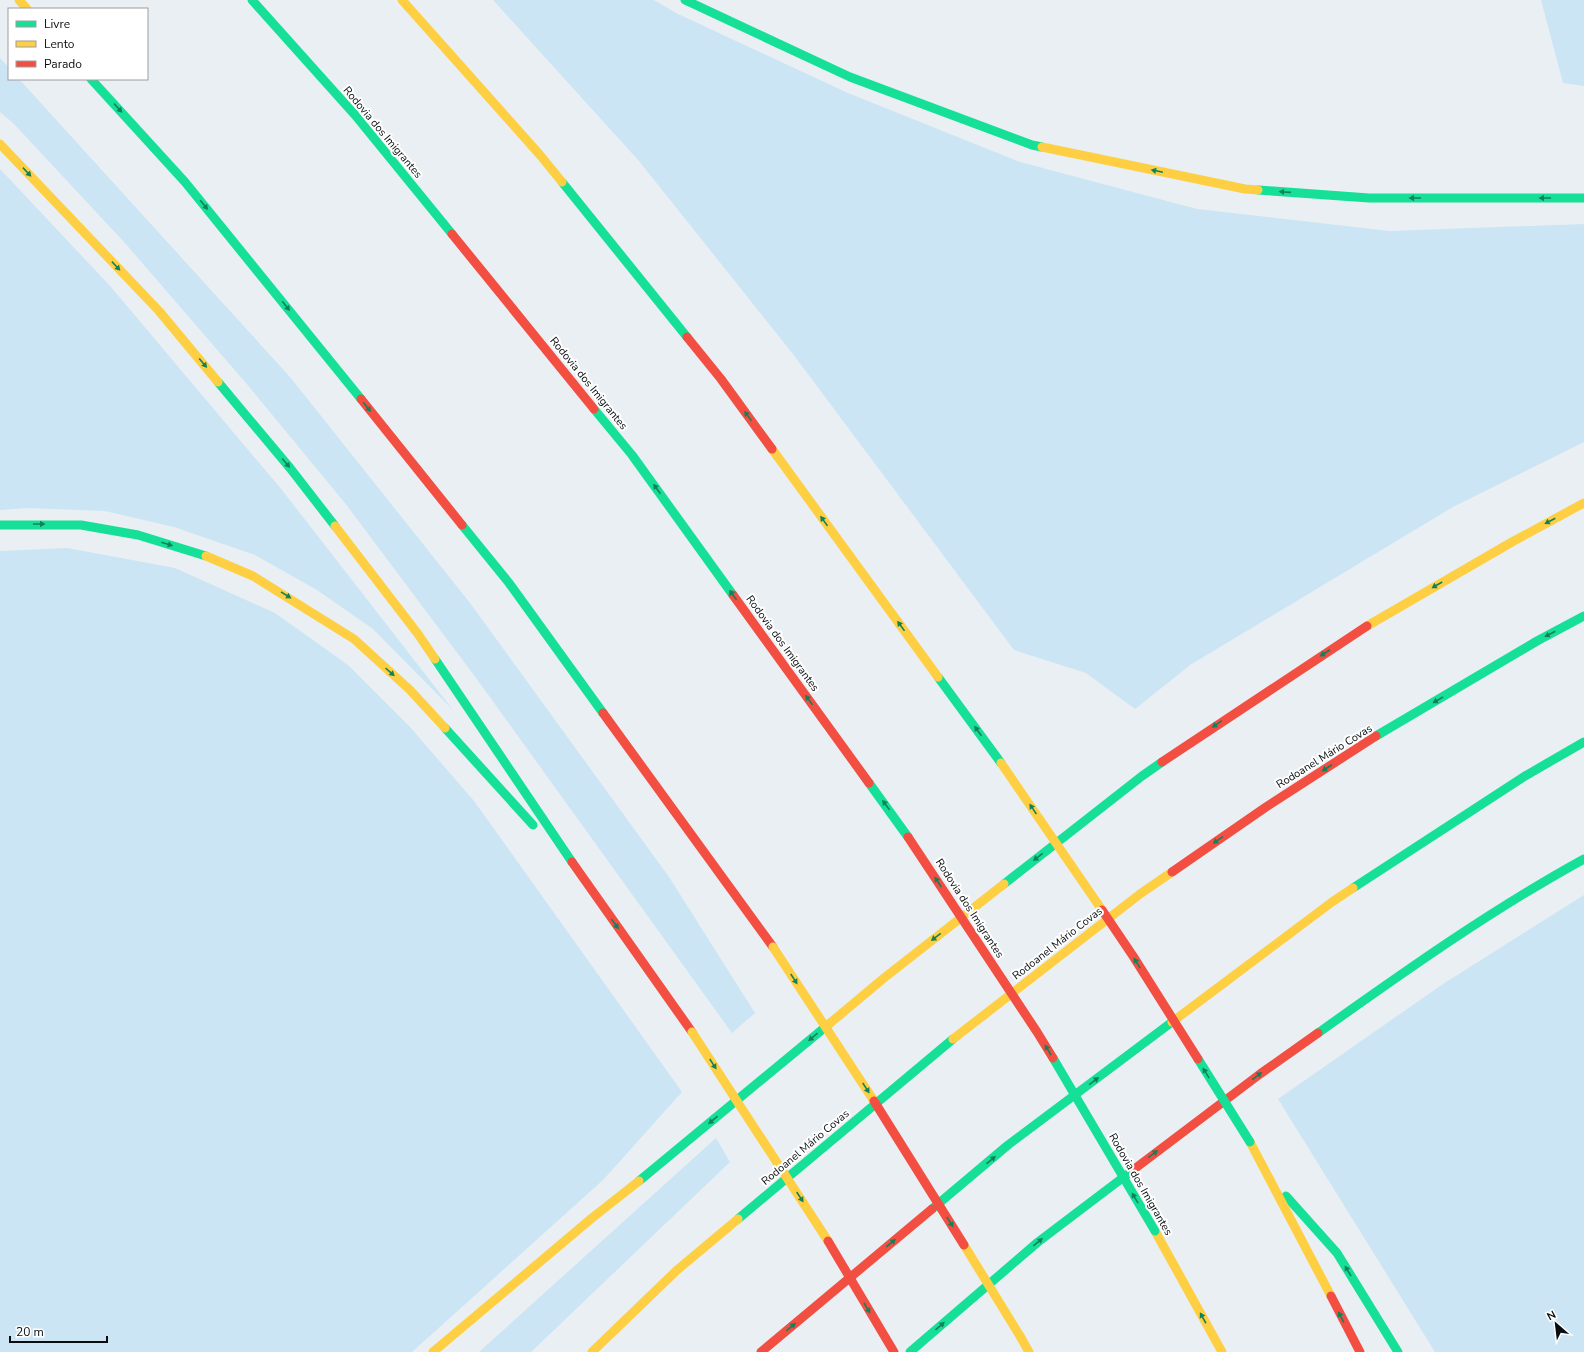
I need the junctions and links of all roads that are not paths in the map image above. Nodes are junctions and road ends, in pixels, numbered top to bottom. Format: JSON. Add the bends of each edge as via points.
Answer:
{"nodes":[{"id":1,"x":19,"y":0,"type":"edge"},
{"id":2,"x":252,"y":0,"type":"edge"},
{"id":3,"x":402,"y":0,"type":"edge"},
{"id":4,"x":685,"y":0,"type":"edge"},
{"id":5,"x":26,"y":8,"type":"edge"},
{"id":6,"x":92,"y":80,"type":"edge"},
{"id":7,"x":0,"y":144,"type":"edge"},
{"id":8,"x":1584,"y":198,"type":"edge"},
{"id":9,"x":1584,"y":503,"type":"edge"},
{"id":10,"x":0,"y":525,"type":"edge"},
{"id":11,"x":1584,"y":616,"type":"edge"},
{"id":12,"x":1584,"y":742,"type":"edge"},
{"id":13,"x":1584,"y":859,"type":"edge"},
{"id":14,"x":592,"y":892,"type":"junction"},
{"id":15,"x":1267,"y":1176,"type":"junction"},
{"id":16,"x":433,"y":1352,"type":"edge"},
{"id":17,"x":592,"y":1352,"type":"edge"},
{"id":18,"x":761,"y":1352,"type":"edge"},
{"id":19,"x":894,"y":1352,"type":"edge"},
{"id":20,"x":910,"y":1352,"type":"edge"},
{"id":21,"x":1029,"y":1352,"type":"edge"},
{"id":22,"x":1222,"y":1352,"type":"edge"},
{"id":23,"x":1360,"y":1352,"type":"edge"},
{"id":24,"x":1398,"y":1352,"type":"edge"}],
"edges":[{"from":1,"to":5,"type":"highway"},
{"from":22,"to":2,"type":"highway","name":"Rodovia dos Imigrantes","one_way":true,"bridge":true,"via":[[1155,1232],[1037,1032],[908,837],[632,455],[360,121]]},
{"from":15,"to":3,"type":"highway","one_way":true,"bridge":true,"via":[[1250,1142],[1133,956],[1001,763],[721,380],[540,155]]},
{"from":8,"to":4,"type":"highway","one_way":true,"via":[[1369,198],[1246,189],[1032,145],[850,77]]},
{"from":6,"to":21,"type":"highway","one_way":true,"bridge":true,"via":[[185,182],[509,583],[773,947],[898,1138]]},
{"from":7,"to":14,"type":"highway","one_way":true,"via":[[159,311],[290,468],[418,634]]},
{"from":9,"to":16,"type":"highway","one_way":true,"via":[[1357,632],[1142,776],[884,978]]},
{"from":10,"to":14,"type":"highway","one_way":true,"via":[[81,525],[138,535],[211,558],[253,576],[354,639],[410,690]]},
{"from":11,"to":17,"type":"highway","name":"Rodoanel Mário Covas","one_way":true,"via":[[1358,747],[1140,894],[941,1048],[676,1271]]},
{"from":18,"to":12,"type":"highway","one_way":true,"via":[[1008,1145],[1332,902],[1525,776]]},
{"from":20,"to":13,"type":"highway","one_way":true,"via":[[1038,1242],[1260,1074],[1426,957]]},
{"from":14,"to":19,"type":"highway","one_way":true,"bridge":true,"via":[[692,1032],[816,1221]]},
{"from":23,"to":15,"type":"highway","one_way":true},
{"from":24,"to":15,"type":"highway","one_way":true,"via":[[1337,1252]]}]}
